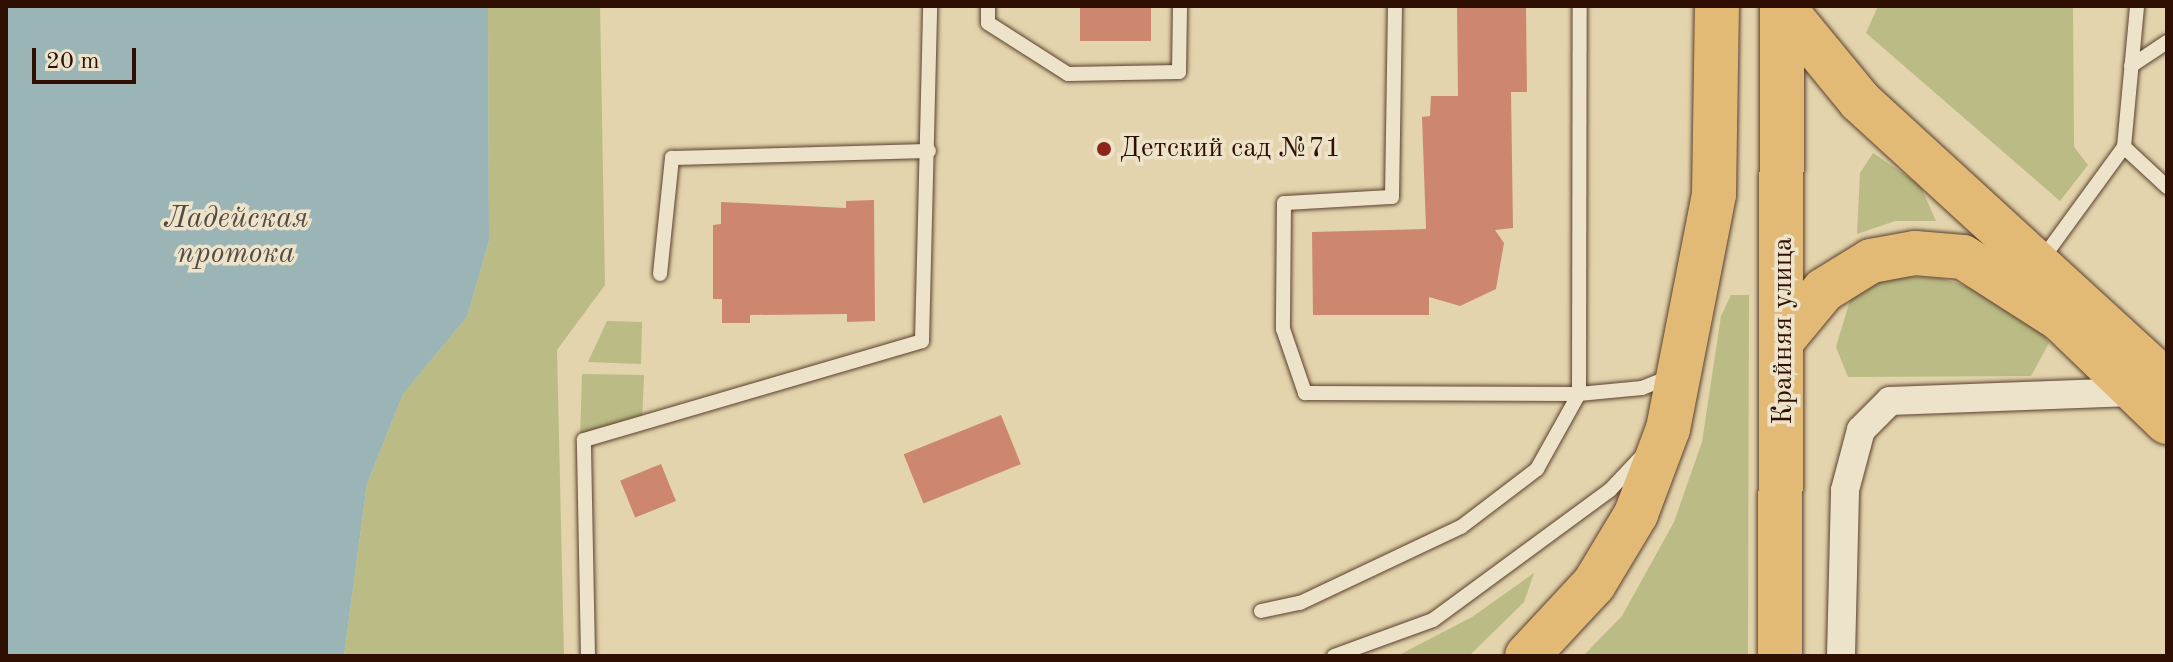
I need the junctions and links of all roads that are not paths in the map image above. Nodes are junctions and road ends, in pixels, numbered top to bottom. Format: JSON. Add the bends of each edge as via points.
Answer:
{"nodes":[{"id":1,"x":930,"y":6,"type":"edge"},
{"id":2,"x":988,"y":6,"type":"edge"},
{"id":3,"x":1180,"y":6,"type":"edge"},
{"id":4,"x":1395,"y":6,"type":"edge"},
{"id":5,"x":1580,"y":6,"type":"edge"},
{"id":6,"x":1717,"y":6,"type":"edge"},
{"id":7,"x":1782,"y":6,"type":"edge"},
{"id":8,"x":2137,"y":6,"type":"edge"},
{"id":9,"x":2167,"y":42,"type":"edge"},
{"id":10,"x":2131,"y":66,"type":"junction"},
{"id":11,"x":2124,"y":147,"type":"junction"},
{"id":12,"x":929,"y":151,"type":"junction"},
{"id":13,"x":2167,"y":187,"type":"edge"},
{"id":14,"x":2040,"y":262,"type":"junction"},
{"id":15,"x":660,"y":274,"type":"dead end"},
{"id":16,"x":1785,"y":337,"type":"junction"},
{"id":17,"x":1685,"y":371,"type":"junction"},
{"id":18,"x":1579,"y":394,"type":"junction"},
{"id":19,"x":2158,"y":399,"type":"edge"},
{"id":20,"x":1668,"y":429,"type":"junction"},
{"id":21,"x":1261,"y":611,"type":"dead end"},
{"id":22,"x":588,"y":656,"type":"edge"},
{"id":23,"x":1334,"y":656,"type":"edge"},
{"id":24,"x":1527,"y":656,"type":"edge"},
{"id":25,"x":1780,"y":656,"type":"edge"},
{"id":26,"x":1841,"y":656,"type":"edge"}],
"edges":[{"from":1,"to":12,"type":"lane"},
{"from":2,"to":3,"type":"lane","via":[[988,23],[1068,74],[1179,72]]},
{"from":4,"to":18,"type":"lane","via":[[1392,197],[1284,203],[1283,329],[1305,393]]},
{"from":5,"to":18,"type":"lane"},
{"from":6,"to":17,"type":"main road","via":[[1714,194]]},
{"from":7,"to":14,"type":"main road","via":[[1860,101]]},
{"from":7,"to":16,"type":"main road","name":"Крайняя улица"},
{"from":8,"to":10,"type":"lane"},
{"from":9,"to":10,"type":"lane"},
{"from":10,"to":11,"type":"lane"},
{"from":11,"to":13,"type":"lane"},
{"from":11,"to":14,"type":"lane"},
{"from":12,"to":15,"type":"lane","via":[[672,158]]},
{"from":12,"to":22,"type":"lane","via":[[922,341],[584,440]]},
{"from":14,"to":19,"type":"main road"},
{"from":16,"to":19,"type":"main road","via":[[1824,290],[1871,261],[1915,253],[1963,257],[2060,319]]},
{"from":16,"to":25,"type":"main road","name":"Крайняя улица"},
{"from":17,"to":18,"type":"lane","via":[[1642,388]]},
{"from":17,"to":20,"type":"main road"},
{"from":18,"to":21,"type":"lane","via":[[1537,469],[1461,527],[1300,603]]},
{"from":19,"to":26,"type":"street","via":[[1890,401],[1861,430],[1845,490]]},
{"from":20,"to":23,"type":"lane","via":[[1610,490],[1433,620]]},
{"from":20,"to":24,"type":"main road","via":[[1636,514],[1594,584]]}]}
